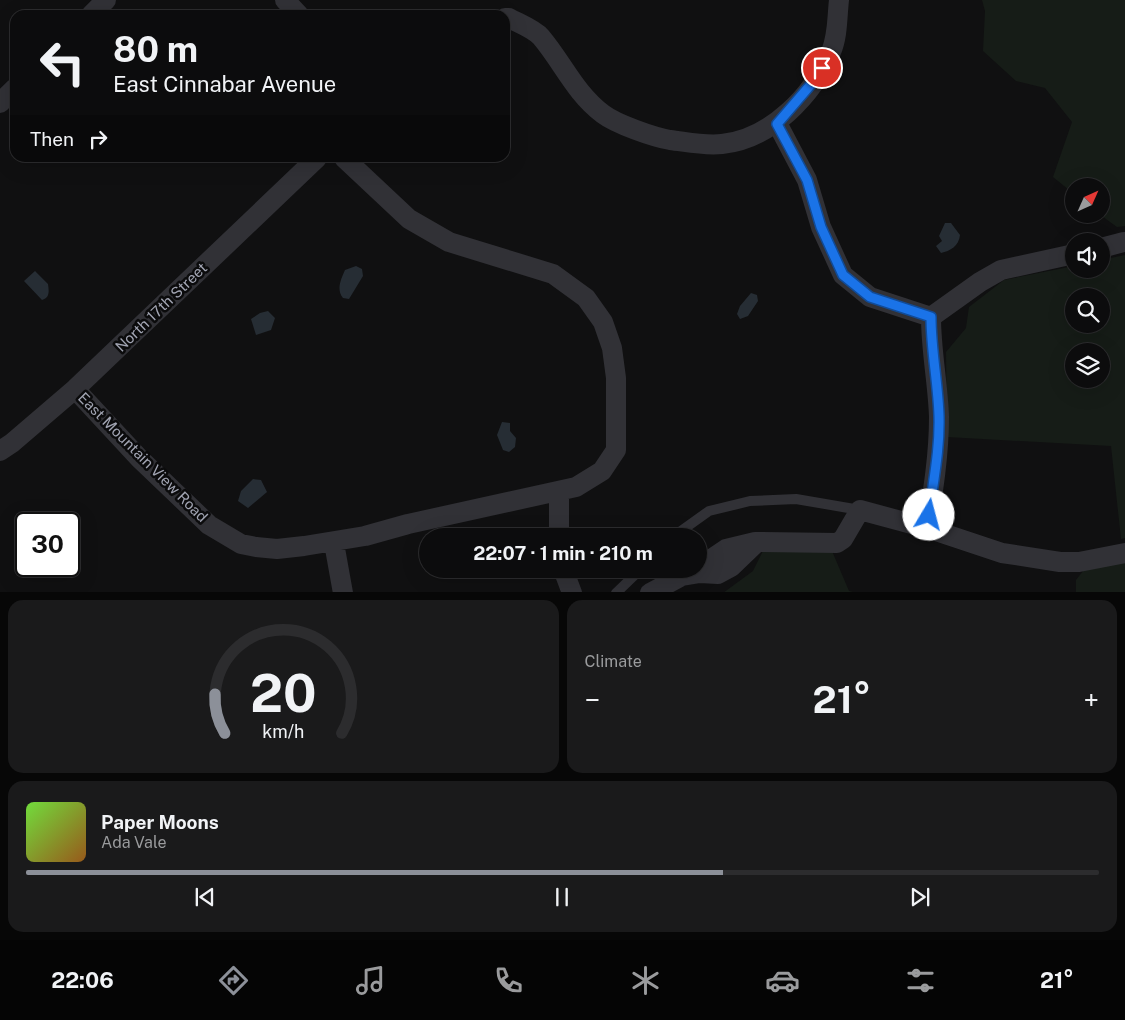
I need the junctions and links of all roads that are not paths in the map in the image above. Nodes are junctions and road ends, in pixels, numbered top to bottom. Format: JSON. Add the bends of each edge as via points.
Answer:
{"nodes":[{"id":1,"x":106,"y":0,"type":"edge"},
{"id":2,"x":285,"y":0,"type":"edge"},
{"id":3,"x":838,"y":0,"type":"edge"},
{"id":4,"x":96,"y":10,"type":"edge"},
{"id":5,"x":294,"y":10,"type":"edge"},
{"id":6,"x":510,"y":19,"type":"edge"},
{"id":7,"x":10,"y":93,"type":"edge"},
{"id":8,"x":0,"y":103,"type":"edge"},
{"id":9,"x":777,"y":124,"type":"junction"},
{"id":10,"x":313,"y":162,"type":"edge"},
{"id":11,"x":348,"y":162,"type":"edge"},
{"id":12,"x":1124,"y":242,"type":"edge"},
{"id":13,"x":1110,"y":246,"type":"edge"},
{"id":14,"x":1065,"y":256,"type":"edge"},
{"id":15,"x":931,"y":317,"type":"junction"},
{"id":16,"x":75,"y":389,"type":"junction"},
{"id":17,"x":0,"y":451,"type":"edge"},
{"id":18,"x":559,"y":491,"type":"junction"},
{"id":19,"x":860,"y":510,"type":"junction"},
{"id":20,"x":558,"y":528,"type":"edge"},
{"id":21,"x":685,"y":528,"type":"edge"},
{"id":22,"x":927,"y":528,"type":"junction"},
{"id":23,"x":334,"y":543,"type":"junction"},
{"id":24,"x":1125,"y":553,"type":"edge"},
{"id":25,"x":707,"y":572,"type":"edge"},
{"id":26,"x":567,"y":578,"type":"edge"},
{"id":27,"x":631,"y":578,"type":"edge"},
{"id":28,"x":678,"y":578,"type":"edge"},
{"id":29,"x":343,"y":592,"type":"edge"},
{"id":30,"x":572,"y":592,"type":"edge"},
{"id":31,"x":616,"y":592,"type":"edge"},
{"id":32,"x":650,"y":592,"type":"edge"}],
"edges":[{"from":1,"to":4,"type":"street"},
{"from":2,"to":5,"type":"street"},
{"from":3,"to":9,"type":"street","via":[[836,36],[831,53],[813,82]]},
{"from":6,"to":9,"type":"street","via":[[540,36],[573,84],[604,115],[656,138],[696,145],[724,144]]},
{"from":7,"to":8,"type":"street"},
{"from":9,"to":15,"type":"street","via":[[807,180],[821,227],[843,275],[870,297]]},
{"from":10,"to":16,"type":"street","name":"North 17th Street"},
{"from":11,"to":18,"type":"street","name":"East Mountain View Road","via":[[409,219],[449,242],[553,274],[586,298],[603,322],[612,348],[616,378],[616,450],[602,471],[576,487]]},
{"from":12,"to":13,"type":"street"},
{"from":14,"to":15,"type":"street","via":[[1001,270]]},
{"from":15,"to":22,"type":"street","via":[[939,423],[938,461]]},
{"from":16,"to":17,"type":"street","name":"North 17th Street"},
{"from":16,"to":23,"type":"street","name":"East Mountain View Road","via":[[175,494],[222,535],[241,544],[277,549]]},
{"from":18,"to":20,"type":"street"},
{"from":18,"to":23,"type":"street","name":"East Mountain View Road"},
{"from":19,"to":21,"type":"lane","via":[[796,499],[750,501],[709,511]]},
{"from":19,"to":22,"type":"street"},
{"from":19,"to":25,"type":"street","via":[[843,539],[837,543],[757,542],[731,567],[718,574]]},
{"from":22,"to":24,"type":"street","via":[[1002,552],[1060,562],[1079,562]]},
{"from":23,"to":29,"type":"street"},
{"from":26,"to":30,"type":"street"},
{"from":27,"to":31,"type":"lane"},
{"from":28,"to":32,"type":"street"}]}
